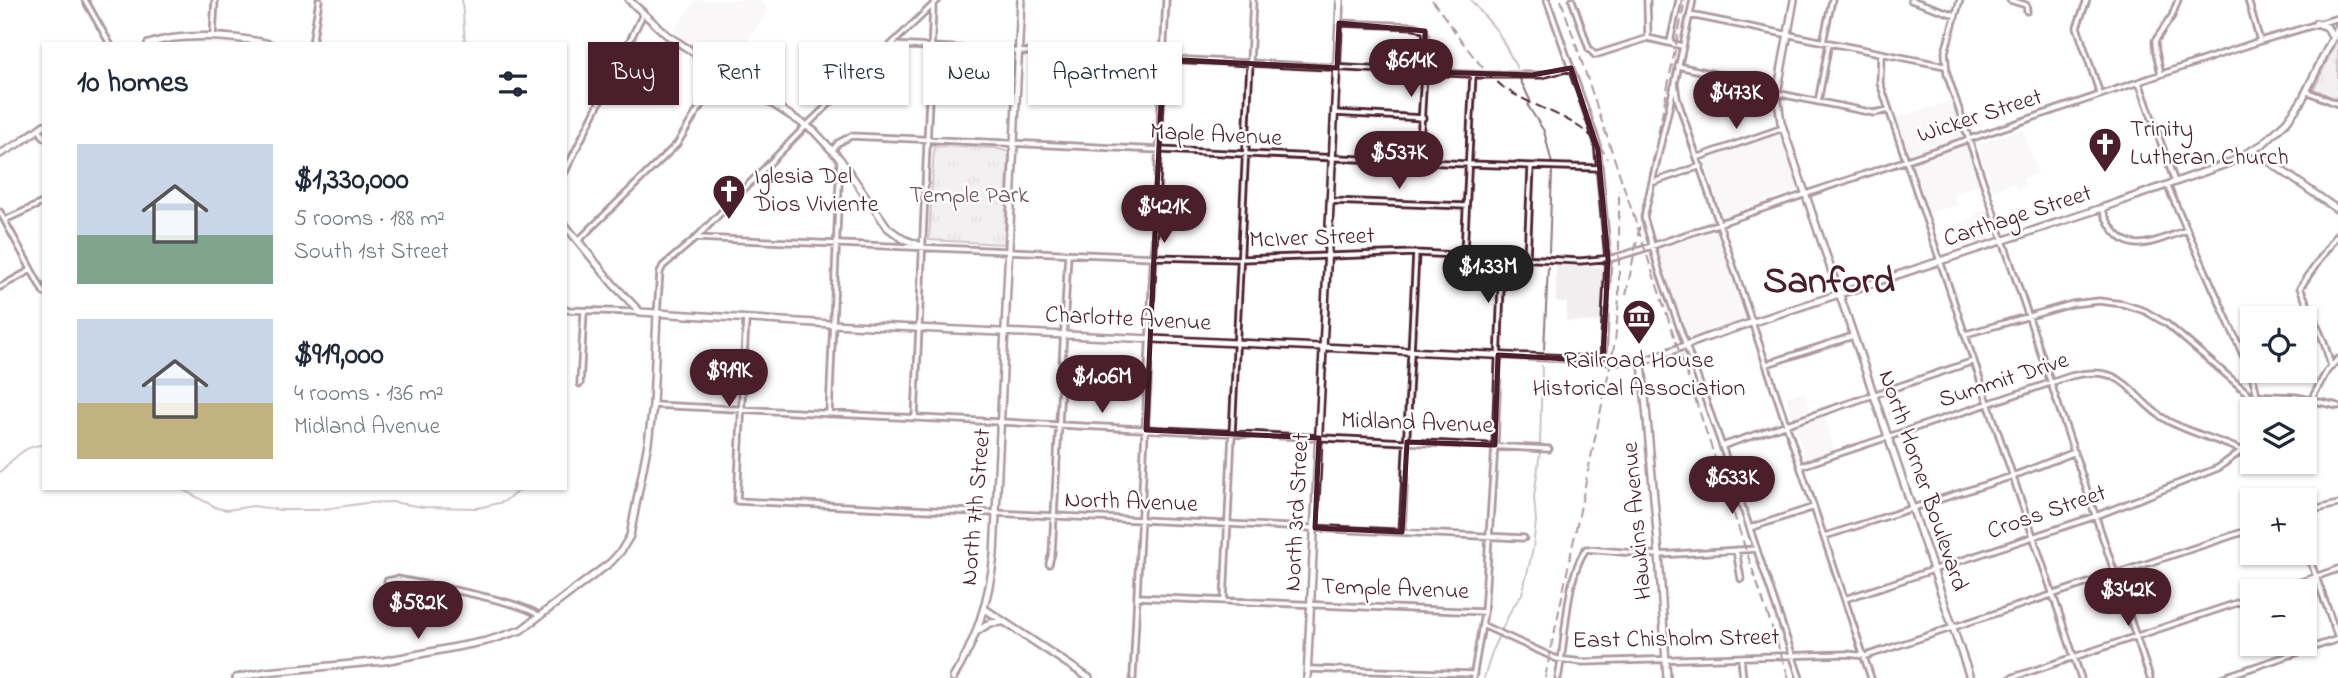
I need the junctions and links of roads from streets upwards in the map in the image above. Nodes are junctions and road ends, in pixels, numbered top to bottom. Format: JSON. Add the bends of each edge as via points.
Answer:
{"nodes":[{"id":1,"x":85,"y":0,"type":"edge"},
{"id":2,"x":215,"y":0,"type":"edge"},
{"id":3,"x":319,"y":0,"type":"edge"},
{"id":4,"x":629,"y":0,"type":"edge"},
{"id":5,"x":938,"y":0,"type":"edge"},
{"id":6,"x":1021,"y":0,"type":"edge"},
{"id":7,"x":1166,"y":0,"type":"edge"},
{"id":8,"x":1253,"y":0,"type":"edge"},
{"id":9,"x":1340,"y":0,"type":"edge"},
{"id":10,"x":1547,"y":0,"type":"edge"},
{"id":11,"x":1572,"y":0,"type":"edge"},
{"id":12,"x":1647,"y":0,"type":"edge"},
{"id":13,"x":1679,"y":0,"type":"edge"},
{"id":14,"x":1693,"y":0,"type":"edge"},
{"id":15,"x":1794,"y":0,"type":"edge"},
{"id":16,"x":1832,"y":0,"type":"edge"},
{"id":17,"x":1911,"y":0,"type":"edge"},
{"id":18,"x":1960,"y":0,"type":"edge"},
{"id":19,"x":2010,"y":0,"type":"edge"},
{"id":20,"x":2087,"y":0,"type":"edge"},
{"id":21,"x":2178,"y":0,"type":"edge"},
{"id":22,"x":2248,"y":0,"type":"edge"},
{"id":23,"x":933,"y":5,"type":"junction"},
{"id":24,"x":2027,"y":11,"type":"dead end"},
{"id":25,"x":643,"y":14,"type":"junction"},
{"id":26,"x":1689,"y":15,"type":"junction"},
{"id":27,"x":1955,"y":15,"type":"junction"},
{"id":28,"x":2338,"y":18,"type":"edge"},
{"id":29,"x":1339,"y":23,"type":"junction"},
{"id":30,"x":2316,"y":23,"type":"junction"},
{"id":31,"x":2338,"y":27,"type":"edge"},
{"id":32,"x":1788,"y":35,"type":"junction"},
{"id":33,"x":213,"y":38,"type":"junction"},
{"id":34,"x":1648,"y":38,"type":"junction"},
{"id":35,"x":2333,"y":38,"type":"junction"},
{"id":36,"x":2260,"y":41,"type":"junction"},
{"id":37,"x":109,"y":42,"type":"edge"},
{"id":38,"x":158,"y":42,"type":"edge"},
{"id":39,"x":251,"y":42,"type":"edge"},
{"id":40,"x":312,"y":42,"type":"edge"},
{"id":41,"x":894,"y":42,"type":"edge"},
{"id":42,"x":931,"y":42,"type":"edge"},
{"id":43,"x":1164,"y":42,"type":"edge"},
{"id":44,"x":1670,"y":42,"type":"junction"},
{"id":45,"x":1823,"y":42,"type":"junction"},
{"id":46,"x":1829,"y":43,"type":"junction"},
{"id":47,"x":1682,"y":46,"type":"junction"},
{"id":48,"x":693,"y":52,"type":"edge"},
{"id":49,"x":1014,"y":52,"type":"edge"},
{"id":50,"x":1018,"y":52,"type":"junction"},
{"id":51,"x":1028,"y":52,"type":"edge"},
{"id":52,"x":1881,"y":54,"type":"junction"},
{"id":53,"x":1182,"y":60,"type":"edge"},
{"id":54,"x":1250,"y":64,"type":"junction"},
{"id":55,"x":1678,"y":66,"type":"junction"},
{"id":56,"x":1945,"y":66,"type":"junction"},
{"id":57,"x":1337,"y":68,"type":"junction"},
{"id":58,"x":1571,"y":68,"type":"junction"},
{"id":59,"x":1424,"y":72,"type":"junction"},
{"id":60,"x":1473,"y":74,"type":"junction"},
{"id":61,"x":2161,"y":74,"type":"junction"},
{"id":62,"x":2139,"y":82,"type":"junction"},
{"id":63,"x":1675,"y":83,"type":"junction"},
{"id":64,"x":2306,"y":91,"type":"junction"},
{"id":65,"x":1777,"y":93,"type":"junction"},
{"id":66,"x":2100,"y":95,"type":"junction"},
{"id":67,"x":1818,"y":102,"type":"junction"},
{"id":68,"x":2338,"y":104,"type":"edge"},
{"id":69,"x":701,"y":105,"type":"edge"},
{"id":70,"x":774,"y":105,"type":"edge"},
{"id":71,"x":828,"y":105,"type":"edge"},
{"id":72,"x":929,"y":105,"type":"edge"},
{"id":73,"x":1161,"y":105,"type":"edge"},
{"id":74,"x":1889,"y":110,"type":"junction"},
{"id":75,"x":1335,"y":113,"type":"junction"},
{"id":76,"x":1423,"y":118,"type":"junction"},
{"id":77,"x":806,"y":126,"type":"junction"},
{"id":78,"x":42,"y":127,"type":"edge"},
{"id":79,"x":1783,"y":128,"type":"junction"},
{"id":80,"x":1970,"y":138,"type":"junction"},
{"id":81,"x":928,"y":139,"type":"junction"},
{"id":82,"x":1014,"y":144,"type":"junction"},
{"id":83,"x":833,"y":150,"type":"junction"},
{"id":84,"x":1159,"y":150,"type":"junction"},
{"id":85,"x":2253,"y":150,"type":"junction"},
{"id":86,"x":0,"y":153,"type":"edge"},
{"id":87,"x":1246,"y":155,"type":"junction"},
{"id":88,"x":1698,"y":157,"type":"junction"},
{"id":89,"x":1333,"y":158,"type":"junction"},
{"id":90,"x":840,"y":159,"type":"junction"},
{"id":91,"x":1907,"y":160,"type":"junction"},
{"id":92,"x":1419,"y":162,"type":"junction"},
{"id":93,"x":1469,"y":164,"type":"junction"},
{"id":94,"x":1599,"y":166,"type":"junction"},
{"id":95,"x":1701,"y":166,"type":"junction"},
{"id":96,"x":1531,"y":167,"type":"junction"},
{"id":97,"x":567,"y":168,"type":"edge"},
{"id":98,"x":2175,"y":182,"type":"junction"},
{"id":99,"x":1652,"y":183,"type":"junction"},
{"id":100,"x":2167,"y":185,"type":"junction"},
{"id":101,"x":1805,"y":194,"type":"junction"},
{"id":102,"x":1331,"y":201,"type":"junction"},
{"id":103,"x":42,"y":203,"type":"edge"},
{"id":104,"x":1466,"y":206,"type":"junction"},
{"id":105,"x":2102,"y":208,"type":"junction"},
{"id":106,"x":2338,"y":210,"type":"edge"},
{"id":107,"x":0,"y":212,"type":"edge"},
{"id":108,"x":5,"y":220,"type":"junction"},
{"id":109,"x":1720,"y":223,"type":"junction"},
{"id":110,"x":567,"y":227,"type":"edge"},
{"id":111,"x":2187,"y":230,"type":"junction"},
{"id":112,"x":2338,"y":233,"type":"edge"},
{"id":113,"x":696,"y":238,"type":"junction"},
{"id":114,"x":2004,"y":239,"type":"junction"},
{"id":115,"x":579,"y":240,"type":"junction"},
{"id":116,"x":836,"y":244,"type":"junction"},
{"id":117,"x":922,"y":246,"type":"junction"},
{"id":118,"x":1651,"y":246,"type":"junction"},
{"id":119,"x":1010,"y":251,"type":"junction"},
{"id":120,"x":1634,"y":251,"type":"joint"},
{"id":121,"x":1416,"y":253,"type":"junction"},
{"id":122,"x":1068,"y":254,"type":"junction"},
{"id":123,"x":1464,"y":254,"type":"junction"},
{"id":124,"x":1328,"y":256,"type":"junction"},
{"id":125,"x":1154,"y":257,"type":"junction"},
{"id":126,"x":1502,"y":257,"type":"junction"},
{"id":127,"x":1527,"y":258,"type":"junction"},
{"id":128,"x":1241,"y":259,"type":"junction"},
{"id":129,"x":1608,"y":259,"type":"junction"},
{"id":130,"x":1941,"y":260,"type":"junction"},
{"id":131,"x":31,"y":270,"type":"junction"},
{"id":132,"x":0,"y":287,"type":"edge"},
{"id":133,"x":42,"y":289,"type":"edge"},
{"id":134,"x":1838,"y":295,"type":"junction"},
{"id":135,"x":567,"y":310,"type":"edge"},
{"id":136,"x":584,"y":312,"type":"junction"},
{"id":137,"x":640,"y":312,"type":"junction"},
{"id":138,"x":657,"y":314,"type":"junction"},
{"id":139,"x":2030,"y":317,"type":"junction"},
{"id":140,"x":746,"y":319,"type":"junction"},
{"id":141,"x":1754,"y":323,"type":"junction"},
{"id":142,"x":831,"y":324,"type":"junction"},
{"id":143,"x":920,"y":327,"type":"junction"},
{"id":144,"x":1006,"y":332,"type":"junction"},
{"id":145,"x":1966,"y":334,"type":"junction"},
{"id":146,"x":1064,"y":335,"type":"junction"},
{"id":147,"x":1853,"y":336,"type":"junction"},
{"id":148,"x":1149,"y":338,"type":"junction"},
{"id":149,"x":1237,"y":343,"type":"junction"},
{"id":150,"x":1685,"y":345,"type":"junction"},
{"id":151,"x":1324,"y":347,"type":"junction"},
{"id":152,"x":1412,"y":351,"type":"junction"},
{"id":153,"x":1498,"y":355,"type":"junction"},
{"id":154,"x":2338,"y":359,"type":"edge"},
{"id":155,"x":1603,"y":361,"type":"junction"},
{"id":156,"x":1974,"y":361,"type":"junction"},
{"id":157,"x":1642,"y":362,"type":"junction"},
{"id":158,"x":1767,"y":365,"type":"junction"},
{"id":159,"x":2331,"y":366,"type":"junction"},
{"id":160,"x":2052,"y":383,"type":"junction"},
{"id":161,"x":580,"y":384,"type":"dead end"},
{"id":162,"x":1874,"y":396,"type":"junction"},
{"id":163,"x":2259,"y":397,"type":"junction"},
{"id":164,"x":2284,"y":397,"type":"edge"},
{"id":165,"x":2313,"y":397,"type":"edge"},
{"id":166,"x":2317,"y":401,"type":"edge"},
{"id":167,"x":653,"y":405,"type":"junction"},
{"id":168,"x":1989,"y":405,"type":"junction"},
{"id":169,"x":2338,"y":406,"type":"edge"},
{"id":170,"x":741,"y":410,"type":"junction"},
{"id":171,"x":829,"y":414,"type":"junction"},
{"id":172,"x":915,"y":418,"type":"junction"},
{"id":173,"x":1002,"y":422,"type":"junction"},
{"id":174,"x":1059,"y":425,"type":"junction"},
{"id":175,"x":1787,"y":425,"type":"junction"},
{"id":176,"x":1146,"y":430,"type":"junction"},
{"id":177,"x":1233,"y":434,"type":"junction"},
{"id":178,"x":1320,"y":438,"type":"junction"},
{"id":179,"x":1888,"y":438,"type":"junction"},
{"id":180,"x":1407,"y":442,"type":"junction"},
{"id":181,"x":1495,"y":445,"type":"junction"},
{"id":182,"x":1723,"y":446,"type":"junction"},
{"id":183,"x":1549,"y":449,"type":"dead end"},
{"id":184,"x":2240,"y":450,"type":"edge"},
{"id":185,"x":2075,"y":452,"type":"junction"},
{"id":186,"x":2240,"y":453,"type":"edge"},
{"id":187,"x":1801,"y":466,"type":"junction"},
{"id":188,"x":2013,"y":476,"type":"junction"},
{"id":189,"x":2338,"y":504,"type":"edge"},
{"id":190,"x":1814,"y":507,"type":"junction"},
{"id":191,"x":1912,"y":508,"type":"junction"},
{"id":192,"x":2317,"y":509,"type":"edge"},
{"id":193,"x":997,"y":514,"type":"junction"},
{"id":194,"x":2096,"y":516,"type":"junction"},
{"id":195,"x":1054,"y":517,"type":"junction"},
{"id":196,"x":1141,"y":520,"type":"junction"},
{"id":197,"x":1229,"y":524,"type":"junction"},
{"id":198,"x":1315,"y":528,"type":"junction"},
{"id":199,"x":1750,"y":528,"type":"junction"},
{"id":200,"x":1402,"y":532,"type":"junction"},
{"id":201,"x":2240,"y":533,"type":"edge"},
{"id":202,"x":1824,"y":536,"type":"junction"},
{"id":203,"x":1489,"y":537,"type":"junction"},
{"id":204,"x":1524,"y":538,"type":"dead end"},
{"id":205,"x":2033,"y":538,"type":"junction"},
{"id":206,"x":1756,"y":549,"type":"junction"},
{"id":207,"x":1736,"y":550,"type":"junction"},
{"id":208,"x":1659,"y":555,"type":"junction"},
{"id":209,"x":1049,"y":564,"type":"dead end"},
{"id":210,"x":2312,"y":565,"type":"edge"},
{"id":211,"x":2338,"y":569,"type":"edge"},
{"id":212,"x":1934,"y":570,"type":"junction"},
{"id":213,"x":2115,"y":573,"type":"junction"},
{"id":214,"x":2316,"y":576,"type":"junction"},
{"id":215,"x":1741,"y":579,"type":"dead end"},
{"id":216,"x":2308,"y":579,"type":"edge"},
{"id":217,"x":387,"y":581,"type":"dead end"},
{"id":218,"x":2052,"y":593,"type":"junction"},
{"id":219,"x":1136,"y":597,"type":"junction"},
{"id":220,"x":1845,"y":599,"type":"junction"},
{"id":221,"x":1224,"y":600,"type":"junction"},
{"id":222,"x":2240,"y":602,"type":"edge"},
{"id":223,"x":1311,"y":604,"type":"junction"},
{"id":224,"x":985,"y":609,"type":"junction"},
{"id":225,"x":1484,"y":611,"type":"junction"},
{"id":226,"x":540,"y":617,"type":"junction"},
{"id":227,"x":1005,"y":622,"type":"junction"},
{"id":228,"x":1482,"y":625,"type":"junction"},
{"id":229,"x":1954,"y":627,"type":"junction"},
{"id":230,"x":976,"y":632,"type":"junction"},
{"id":231,"x":2136,"y":638,"type":"junction"},
{"id":232,"x":2338,"y":638,"type":"edge"},
{"id":233,"x":1793,"y":656,"type":"junction"},
{"id":234,"x":1863,"y":656,"type":"junction"},
{"id":235,"x":2075,"y":657,"type":"junction"},
{"id":236,"x":1741,"y":658,"type":"junction"},
{"id":237,"x":1667,"y":659,"type":"junction"},
{"id":238,"x":1562,"y":660,"type":"junction"},
{"id":239,"x":1308,"y":669,"type":"junction"},
{"id":240,"x":1474,"y":676,"type":"edge"},
{"id":241,"x":236,"y":678,"type":"edge"},
{"id":242,"x":953,"y":678,"type":"edge"},
{"id":243,"x":1089,"y":678,"type":"edge"},
{"id":244,"x":1133,"y":678,"type":"edge"},
{"id":245,"x":1307,"y":678,"type":"edge"},
{"id":246,"x":1558,"y":678,"type":"edge"},
{"id":247,"x":1667,"y":678,"type":"edge"},
{"id":248,"x":1743,"y":678,"type":"edge"},
{"id":249,"x":1800,"y":678,"type":"edge"},
{"id":250,"x":1871,"y":678,"type":"edge"},
{"id":251,"x":1970,"y":678,"type":"edge"},
{"id":252,"x":2011,"y":678,"type":"edge"},
{"id":253,"x":2081,"y":678,"type":"edge"},
{"id":254,"x":2150,"y":678,"type":"edge"},
{"id":255,"x":2221,"y":678,"type":"edge"}],
"edges":[{"from":1,"to":37,"type":"street"},
{"from":2,"to":33,"type":"street"},
{"from":3,"to":40,"type":"street"},
{"from":4,"to":25,"type":"street"},
{"from":5,"to":23,"type":"street"},
{"from":6,"to":50,"type":"street","name":"North 7th Street"},
{"from":7,"to":43,"type":"street"},
{"from":8,"to":54,"type":"street"},
{"from":9,"to":29,"type":"street","name":"North 3rd Street"},
{"from":10,"to":58,"type":"street"},
{"from":11,"to":34,"type":"street","via":[[1593,54]]},
{"from":12,"to":34,"type":"street"},
{"from":13,"to":44,"type":"street"},
{"from":14,"to":26,"type":"street"},
{"from":15,"to":32,"type":"street"},
{"from":16,"to":45,"type":"street"},
{"from":17,"to":27,"type":"street"},
{"from":18,"to":27,"type":"street"},
{"from":19,"to":24,"type":"street","via":[[2026,5]]},
{"from":20,"to":66,"type":"street","via":[[2077,27]]},
{"from":21,"to":61,"type":"street","via":[[2155,41]]},
{"from":22,"to":36,"type":"street"},
{"from":23,"to":41,"type":"street"},
{"from":23,"to":42,"type":"street"},
{"from":25,"to":48,"type":"street"},
{"from":25,"to":97,"type":"street"},
{"from":26,"to":32,"type":"street"},
{"from":26,"to":47,"type":"street"},
{"from":27,"to":56,"type":"street"},
{"from":28,"to":30,"type":"street","name":"Wicker Street"},
{"from":29,"to":57,"type":"street","name":"North 3rd Street"},
{"from":29,"to":59,"type":"street","via":[[1423,28]]},
{"from":30,"to":35,"type":"street","via":[[2327,27]]},
{"from":30,"to":36,"type":"street","name":"Wicker Street"},
{"from":31,"to":35,"type":"street","name":"Carthage Street"},
{"from":32,"to":45,"type":"street"},
{"from":32,"to":65,"type":"street"},
{"from":33,"to":38,"type":"street"},
{"from":33,"to":39,"type":"street"},
{"from":34,"to":44,"type":"street"},
{"from":35,"to":64,"type":"street","name":"Carthage Street"},
{"from":36,"to":61,"type":"street","name":"Wicker Street"},
{"from":44,"to":47,"type":"street"},
{"from":45,"to":46,"type":"street"},
{"from":46,"to":52,"type":"street"},
{"from":46,"to":67,"type":"street"},
{"from":47,"to":55,"type":"street"},
{"from":49,"to":50,"type":"street"},
{"from":50,"to":51,"type":"street"},
{"from":50,"to":82,"type":"street","name":"North 7th Street"},
{"from":52,"to":56,"type":"street"},
{"from":52,"to":74,"type":"street","via":[[1880,82]]},
{"from":53,"to":54,"type":"street"},
{"from":54,"to":57,"type":"street"},
{"from":54,"to":87,"type":"street"},
{"from":55,"to":63,"type":"street"},
{"from":55,"to":65,"type":"street"},
{"from":56,"to":80,"type":"street"},
{"from":57,"to":59,"type":"street"},
{"from":57,"to":75,"type":"street","name":"North 3rd Street"},
{"from":58,"to":60,"type":"street","via":[[1532,75]]},
{"from":58,"to":94,"type":"street","via":[[1597,142]]},
{"from":59,"to":60,"type":"street"},
{"from":59,"to":76,"type":"street"},
{"from":60,"to":93,"type":"street"},
{"from":61,"to":62,"type":"street","name":"Wicker Street"},
{"from":62,"to":66,"type":"street","name":"Wicker Street"},
{"from":62,"to":98,"type":"street"},
{"from":63,"to":88,"type":"street"},
{"from":63,"to":99,"type":"street"},
{"from":64,"to":68,"type":"street"},
{"from":64,"to":85,"type":"street","name":"Carthage Street","via":[[2281,128]]},
{"from":65,"to":67,"type":"street"},
{"from":65,"to":79,"type":"street","name":"North Horner Boulevard"},
{"from":66,"to":80,"type":"street","name":"Wicker Street"},
{"from":67,"to":74,"type":"street","via":[[1874,113]]},
{"from":69,"to":115,"type":"street","via":[[677,144]]},
{"from":70,"to":77,"type":"street"},
{"from":71,"to":77,"type":"street"},
{"from":72,"to":81,"type":"street"},
{"from":73,"to":84,"type":"street"},
{"from":74,"to":91,"type":"street"},
{"from":75,"to":76,"type":"street"},
{"from":75,"to":89,"type":"street","name":"North 3rd Street"},
{"from":76,"to":92,"type":"street"},
{"from":77,"to":83,"type":"street"},
{"from":77,"to":113,"type":"street"},
{"from":78,"to":86,"type":"street"},
{"from":79,"to":88,"type":"street"},
{"from":79,"to":101,"type":"street","name":"North Horner Boulevard"},
{"from":80,"to":91,"type":"street","name":"Wicker Street"},
{"from":80,"to":114,"type":"street"},
{"from":81,"to":82,"type":"street","name":"Maple Avenue"},
{"from":81,"to":83,"type":"street","name":"Maple Avenue","via":[[851,136]]},
{"from":81,"to":117,"type":"street"},
{"from":82,"to":84,"type":"street","name":"Maple Avenue"},
{"from":82,"to":119,"type":"street","name":"North 7th Street"},
{"from":83,"to":90,"type":"street"},
{"from":84,"to":87,"type":"street","name":"Maple Avenue"},
{"from":84,"to":125,"type":"street"},
{"from":85,"to":98,"type":"street","name":"Carthage Street"},
{"from":85,"to":106,"type":"street"},
{"from":87,"to":89,"type":"street","name":"Maple Avenue"},
{"from":87,"to":128,"type":"street"},
{"from":88,"to":95,"type":"street"},
{"from":89,"to":92,"type":"street","name":"Maple Avenue"},
{"from":89,"to":102,"type":"street","name":"North 3rd Street"},
{"from":90,"to":116,"type":"street"},
{"from":90,"to":117,"type":"street","via":[[888,229]]},
{"from":91,"to":101,"type":"street","name":"Wicker Street"},
{"from":91,"to":130,"type":"street"},
{"from":92,"to":93,"type":"street","name":"Maple Avenue"},
{"from":93,"to":96,"type":"street","name":"Maple Avenue"},
{"from":93,"to":104,"type":"street"},
{"from":94,"to":96,"type":"street","name":"Maple Avenue"},
{"from":94,"to":129,"type":"street"},
{"from":95,"to":99,"type":"street"},
{"from":95,"to":109,"type":"street"},
{"from":96,"to":127,"type":"street"},
{"from":98,"to":100,"type":"street","name":"Carthage Street"},
{"from":99,"to":118,"type":"street","via":[[1644,217]]},
{"from":100,"to":105,"type":"street","name":"Carthage Street"},
{"from":100,"to":111,"type":"street"},
{"from":101,"to":109,"type":"street","name":"Wicker Street"},
{"from":101,"to":134,"type":"street","name":"North Horner Boulevard"},
{"from":102,"to":104,"type":"street"},
{"from":102,"to":124,"type":"street","name":"North 3rd Street"},
{"from":103,"to":108,"type":"street"},
{"from":104,"to":123,"type":"street"},
{"from":105,"to":111,"type":"street","via":[[2115,233],[2132,245]]},
{"from":105,"to":114,"type":"street","name":"Carthage Street"},
{"from":107,"to":108,"type":"street"},
{"from":108,"to":131,"type":"street"},
{"from":109,"to":118,"type":"street","name":"Wicker Street"},
{"from":109,"to":141,"type":"street"},
{"from":110,"to":115,"type":"street"},
{"from":111,"to":163,"type":"street"},
{"from":112,"to":159,"type":"street","via":[[2300,288]]},
{"from":113,"to":116,"type":"street","name":"McIver Street"},
{"from":113,"to":138,"type":"street","via":[[663,266]]},
{"from":114,"to":130,"type":"street","name":"Carthage Street"},
{"from":114,"to":139,"type":"street"},
{"from":115,"to":137,"type":"street"},
{"from":116,"to":117,"type":"street","name":"McIver Street"},
{"from":116,"to":142,"type":"street"},
{"from":117,"to":119,"type":"street","name":"McIver Street"},
{"from":117,"to":143,"type":"street"},
{"from":118,"to":120,"type":"street","name":"Wicker Street"},
{"from":118,"to":150,"type":"street"},
{"from":119,"to":122,"type":"street","name":"McIver Street"},
{"from":119,"to":144,"type":"street","name":"North 7th Street"},
{"from":120,"to":129,"type":"street","name":"McIver Street"},
{"from":121,"to":123,"type":"street","name":"McIver Street"},
{"from":121,"to":124,"type":"street","name":"McIver Street"},
{"from":121,"to":152,"type":"street"},
{"from":122,"to":125,"type":"street","name":"McIver Street"},
{"from":122,"to":146,"type":"street"},
{"from":123,"to":126,"type":"street","name":"McIver Street"},
{"from":124,"to":128,"type":"street","name":"McIver Street"},
{"from":124,"to":151,"type":"street","name":"North 3rd Street"},
{"from":125,"to":128,"type":"street","name":"McIver Street"},
{"from":125,"to":148,"type":"street"},
{"from":126,"to":127,"type":"street","name":"McIver Street"},
{"from":126,"to":153,"type":"street"},
{"from":127,"to":129,"type":"street","name":"McIver Street"},
{"from":128,"to":149,"type":"street"},
{"from":129,"to":155,"type":"street"},
{"from":130,"to":134,"type":"street","name":"Carthage Street"},
{"from":130,"to":145,"type":"street"},
{"from":131,"to":132,"type":"street"},
{"from":131,"to":133,"type":"street"},
{"from":134,"to":141,"type":"street","name":"Carthage Street"},
{"from":134,"to":147,"type":"street","name":"North Horner Boulevard"},
{"from":135,"to":136,"type":"street","name":"Charlotte Avenue"},
{"from":136,"to":137,"type":"street","name":"Charlotte Avenue"},
{"from":136,"to":161,"type":"street"},
{"from":137,"to":138,"type":"street","name":"Charlotte Avenue"},
{"from":138,"to":140,"type":"street","name":"Charlotte Avenue"},
{"from":138,"to":167,"type":"street"},
{"from":139,"to":145,"type":"street"},
{"from":139,"to":160,"type":"street"},
{"from":139,"to":163,"type":"street","via":[[2099,301],[2134,307],[2167,324],[2250,395]]},
{"from":140,"to":142,"type":"street","name":"Charlotte Avenue"},
{"from":140,"to":170,"type":"street"},
{"from":141,"to":150,"type":"street","name":"Carthage Street"},
{"from":141,"to":158,"type":"street"},
{"from":142,"to":143,"type":"street","name":"Charlotte Avenue"},
{"from":142,"to":171,"type":"street"},
{"from":143,"to":144,"type":"street","name":"Charlotte Avenue"},
{"from":143,"to":172,"type":"street"},
{"from":144,"to":146,"type":"street","name":"Charlotte Avenue"},
{"from":144,"to":173,"type":"street","name":"North 7th Street"},
{"from":145,"to":156,"type":"street"},
{"from":146,"to":148,"type":"street","name":"Charlotte Avenue"},
{"from":146,"to":174,"type":"street"},
{"from":147,"to":158,"type":"street"},
{"from":147,"to":162,"type":"street","name":"North Horner Boulevard"},
{"from":148,"to":149,"type":"street","name":"Charlotte Avenue"},
{"from":148,"to":176,"type":"street"},
{"from":149,"to":151,"type":"street","name":"Charlotte Avenue"},
{"from":149,"to":177,"type":"street"},
{"from":150,"to":157,"type":"street","name":"Charlotte Avenue"},
{"from":150,"to":182,"type":"street"},
{"from":151,"to":152,"type":"street","name":"Charlotte Avenue"},
{"from":151,"to":178,"type":"street","name":"North 3rd Street"},
{"from":152,"to":153,"type":"street","name":"Charlotte Avenue"},
{"from":152,"to":180,"type":"street"},
{"from":153,"to":155,"type":"street","name":"Charlotte Avenue"},
{"from":153,"to":181,"type":"street"},
{"from":154,"to":159,"type":"street"},
{"from":155,"to":157,"type":"street","name":"Charlotte Avenue"},
{"from":156,"to":162,"type":"street"},
{"from":156,"to":168,"type":"street"},
{"from":157,"to":208,"type":"street","name":"Hawkins Avenue"},
{"from":158,"to":175,"type":"street"},
{"from":159,"to":165,"type":"street"},
{"from":160,"to":168,"type":"street","name":"Summit Drive"},
{"from":160,"to":184,"type":"street","name":"Summit Drive","via":[[2084,373],[2112,376],[2167,420]]},
{"from":160,"to":185,"type":"street"},
{"from":162,"to":175,"type":"street"},
{"from":162,"to":179,"type":"street","name":"North Horner Boulevard"},
{"from":163,"to":164,"type":"street"},
{"from":166,"to":169,"type":"street"},
{"from":167,"to":170,"type":"street","name":"Midland Avenue"},
{"from":167,"to":226,"type":"street","via":[[629,536],[616,557]]},
{"from":168,"to":179,"type":"street","name":"Summit Drive"},
{"from":168,"to":188,"type":"street"},
{"from":170,"to":171,"type":"street","name":"Midland Avenue"},
{"from":170,"to":193,"type":"street","name":"North Avenue","via":[[737,501]]},
{"from":171,"to":172,"type":"street","name":"Midland Avenue"},
{"from":172,"to":173,"type":"street","name":"Midland Avenue"},
{"from":173,"to":174,"type":"street","name":"Midland Avenue"},
{"from":173,"to":193,"type":"street","name":"North 7th Street"},
{"from":174,"to":176,"type":"street","name":"Midland Avenue"},
{"from":174,"to":195,"type":"street"},
{"from":175,"to":182,"type":"street"},
{"from":175,"to":187,"type":"street"},
{"from":176,"to":177,"type":"street","name":"Midland Avenue"},
{"from":176,"to":196,"type":"street"},
{"from":177,"to":178,"type":"street","name":"Midland Avenue"},
{"from":177,"to":197,"type":"street"},
{"from":178,"to":180,"type":"street","name":"Midland Avenue"},
{"from":178,"to":198,"type":"street","name":"North 3rd Street"},
{"from":179,"to":187,"type":"street","name":"Summit Drive"},
{"from":179,"to":191,"type":"street","name":"North Horner Boulevard"},
{"from":180,"to":181,"type":"street","name":"Midland Avenue"},
{"from":180,"to":200,"type":"street"},
{"from":181,"to":183,"type":"street","name":"Midland Avenue"},
{"from":181,"to":203,"type":"street"},
{"from":182,"to":199,"type":"street"},
{"from":185,"to":188,"type":"street"},
{"from":185,"to":194,"type":"street"},
{"from":186,"to":194,"type":"street","name":"Cross Street","via":[[2218,468]]},
{"from":187,"to":190,"type":"street"},
{"from":188,"to":191,"type":"street"},
{"from":188,"to":205,"type":"street"},
{"from":189,"to":192,"type":"street"},
{"from":190,"to":199,"type":"street"},
{"from":190,"to":202,"type":"street"},
{"from":191,"to":202,"type":"street"},
{"from":191,"to":212,"type":"street","name":"North Horner Boulevard"},
{"from":193,"to":195,"type":"street","name":"North Avenue"},
{"from":193,"to":224,"type":"street","name":"North 7th Street"},
{"from":194,"to":205,"type":"street","name":"Cross Street"},
{"from":194,"to":213,"type":"street"},
{"from":195,"to":196,"type":"street","name":"North Avenue"},
{"from":195,"to":209,"type":"street"},
{"from":196,"to":197,"type":"street","name":"North Avenue"},
{"from":196,"to":219,"type":"street"},
{"from":197,"to":198,"type":"street","name":"North Avenue"},
{"from":197,"to":221,"type":"street"},
{"from":198,"to":200,"type":"street","name":"North Avenue"},
{"from":198,"to":223,"type":"street","name":"North 3rd Street"},
{"from":199,"to":206,"type":"street"},
{"from":200,"to":203,"type":"street","name":"North Avenue"},
{"from":201,"to":213,"type":"street","name":"East Chisholm Street"},
{"from":202,"to":220,"type":"street"},
{"from":203,"to":204,"type":"street","name":"North Avenue"},
{"from":203,"to":225,"type":"street"},
{"from":205,"to":212,"type":"street","name":"Cross Street"},
{"from":205,"to":218,"type":"street"},
{"from":206,"to":207,"type":"street"},
{"from":206,"to":233,"type":"street"},
{"from":207,"to":208,"type":"street"},
{"from":207,"to":215,"type":"street"},
{"from":208,"to":237,"type":"street","name":"Hawkins Avenue"},
{"from":208,"to":238,"type":"street","via":[[1586,550],[1578,559]]},
{"from":210,"to":214,"type":"street"},
{"from":211,"to":214,"type":"street"},
{"from":212,"to":220,"type":"street","name":"Cross Street"},
{"from":212,"to":229,"type":"street","name":"North Horner Boulevard"},
{"from":213,"to":218,"type":"street","name":"East Chisholm Street"},
{"from":213,"to":231,"type":"street"},
{"from":214,"to":216,"type":"street"},
{"from":214,"to":232,"type":"street"},
{"from":217,"to":226,"type":"street","via":[[397,579],[506,603],[530,609]]},
{"from":218,"to":229,"type":"street","name":"East Chisholm Street"},
{"from":218,"to":235,"type":"street"},
{"from":219,"to":221,"type":"street","name":"Temple Avenue"},
{"from":219,"to":244,"type":"street"},
{"from":220,"to":234,"type":"street"},
{"from":221,"to":223,"type":"street","name":"Temple Avenue"},
{"from":222,"to":231,"type":"street"},
{"from":223,"to":225,"type":"street","name":"Temple Avenue"},
{"from":223,"to":239,"type":"street","name":"North 3rd Street"},
{"from":224,"to":227,"type":"street"},
{"from":224,"to":230,"type":"street","name":"North 7th Street"},
{"from":225,"to":228,"type":"street"},
{"from":226,"to":241,"type":"street","via":[[521,630],[453,648]]},
{"from":227,"to":230,"type":"street","via":[[990,623]]},
{"from":227,"to":243,"type":"street"},
{"from":228,"to":238,"type":"street","name":"East Chisholm Street"},
{"from":228,"to":240,"type":"street"},
{"from":229,"to":234,"type":"street","name":"East Chisholm Street"},
{"from":229,"to":251,"type":"street","name":"North Horner Boulevard"},
{"from":230,"to":242,"type":"street","name":"North 7th Street"},
{"from":231,"to":235,"type":"street"},
{"from":231,"to":254,"type":"street"},
{"from":232,"to":255,"type":"street"},
{"from":233,"to":234,"type":"street","name":"East Chisholm Street"},
{"from":233,"to":236,"type":"street","name":"East Chisholm Street"},
{"from":233,"to":249,"type":"street"},
{"from":234,"to":250,"type":"street"},
{"from":235,"to":252,"type":"street"},
{"from":235,"to":253,"type":"street"},
{"from":236,"to":237,"type":"street","name":"East Chisholm Street"},
{"from":236,"to":248,"type":"street"},
{"from":237,"to":238,"type":"street","name":"East Chisholm Street"},
{"from":237,"to":247,"type":"street","name":"Hawkins Avenue"},
{"from":238,"to":246,"type":"street"},
{"from":239,"to":240,"type":"street"},
{"from":239,"to":245,"type":"street","name":"North 3rd Street"}]}
